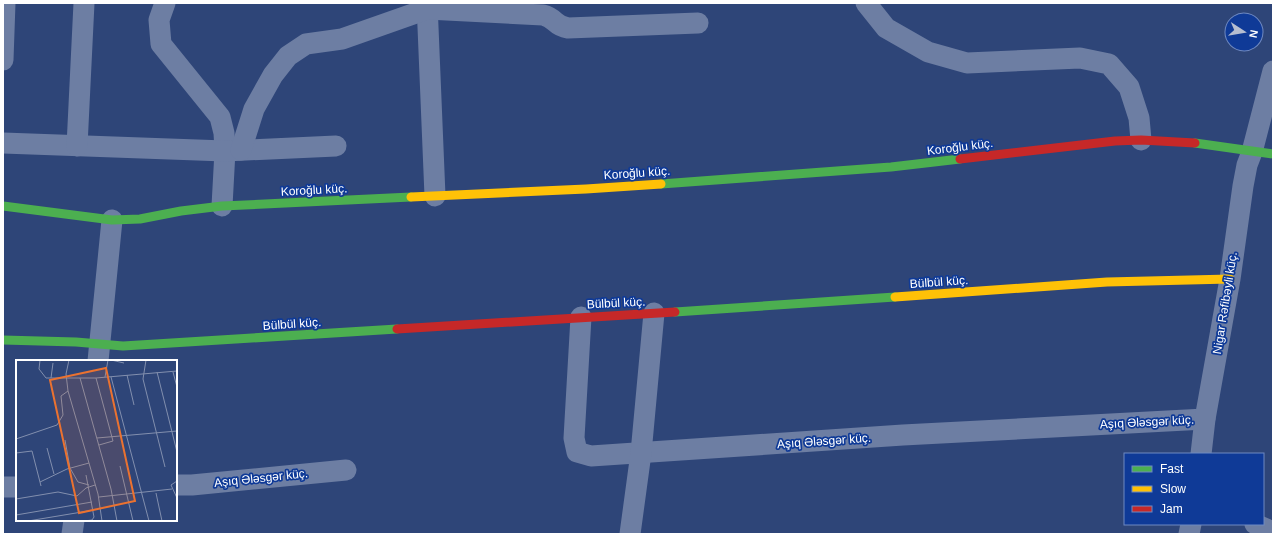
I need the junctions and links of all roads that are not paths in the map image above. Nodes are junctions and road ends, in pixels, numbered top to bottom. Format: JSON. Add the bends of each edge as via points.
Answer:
{"nodes":[{"id":1,"x":5,"y":3,"type":"edge"},
{"id":2,"x":84,"y":3,"type":"edge"},
{"id":3,"x":165,"y":3,"type":"edge"},
{"id":4,"x":866,"y":3,"type":"edge"},
{"id":5,"x":427,"y":6,"type":"edge"},
{"id":6,"x":698,"y":23,"type":"dead end"},
{"id":7,"x":3,"y":60,"type":"edge"},
{"id":8,"x":1273,"y":71,"type":"edge"},
{"id":9,"x":1142,"y":140,"type":"junction"},
{"id":10,"x":3,"y":144,"type":"edge"},
{"id":11,"x":77,"y":146,"type":"junction"},
{"id":12,"x":336,"y":146,"type":"dead end"},
{"id":13,"x":233,"y":150,"type":"junction"},
{"id":14,"x":1252,"y":152,"type":"junction"},
{"id":15,"x":1273,"y":154,"type":"edge"},
{"id":16,"x":435,"y":196,"type":"junction"},
{"id":17,"x":3,"y":206,"type":"edge"},
{"id":18,"x":222,"y":206,"type":"junction"},
{"id":19,"x":112,"y":220,"type":"junction"},
{"id":20,"x":1230,"y":279,"type":"junction"},
{"id":21,"x":654,"y":313,"type":"junction"},
{"id":22,"x":581,"y":318,"type":"junction"},
{"id":23,"x":3,"y":340,"type":"edge"},
{"id":24,"x":100,"y":352,"type":"edge"},
{"id":25,"x":1205,"y":419,"type":"junction"},
{"id":26,"x":641,"y":453,"type":"junction"},
{"id":27,"x":1201,"y":453,"type":"edge"},
{"id":28,"x":346,"y":470,"type":"dead end"},
{"id":29,"x":177,"y":485,"type":"edge"},
{"id":30,"x":3,"y":487,"type":"edge"},
{"id":31,"x":16,"y":487,"type":"edge"},
{"id":32,"x":74,"y":521,"type":"edge"},
{"id":33,"x":1257,"y":525,"type":"edge"},
{"id":34,"x":1273,"y":532,"type":"edge"},
{"id":35,"x":72,"y":534,"type":"edge"},
{"id":36,"x":630,"y":534,"type":"edge"}],
"edges":[{"from":1,"to":7,"type":"street"},
{"from":2,"to":11,"type":"street"},
{"from":3,"to":13,"type":"street","via":[[159,20],[161,44],[220,117],[224,133]]},
{"from":4,"to":9,"type":"street","via":[[886,28],[928,52],[967,63],[1080,58],[1110,64],[1130,87]]},
{"from":5,"to":6,"type":"street","via":[[543,15],[568,28]]},
{"from":5,"to":13,"type":"street","via":[[342,39],[306,44],[288,56],[273,75]]},
{"from":5,"to":16,"type":"street"},
{"from":8,"to":14,"type":"street","name":"Nigar Rəfibəyli küç."},
{"from":9,"to":14,"type":"street","name":"Koroğlu küç.","via":[[1189,142]]},
{"from":9,"to":16,"type":"street","name":"Koroğlu küç.","via":[[891,167],[586,189]]},
{"from":10,"to":11,"type":"street"},
{"from":11,"to":13,"type":"street"},
{"from":12,"to":13,"type":"street"},
{"from":13,"to":18,"type":"street"},
{"from":14,"to":15,"type":"street","name":"Koroğlu küç."},
{"from":14,"to":20,"type":"street","name":"Nigar Rəfibəyli küç.","via":[[1243,186]]},
{"from":16,"to":18,"type":"street","name":"Koroğlu küç."},
{"from":17,"to":19,"type":"street","name":"Koroğlu küç."},
{"from":18,"to":19,"type":"street","name":"Koroğlu küç.","via":[[140,219]]},
{"from":19,"to":24,"type":"street"},
{"from":20,"to":21,"type":"street","name":"Bülbül küç.","via":[[1106,282]]},
{"from":20,"to":25,"type":"street","name":"Nigar Rəfibəyli küç."},
{"from":21,"to":22,"type":"street","name":"Bülbül küç."},
{"from":21,"to":26,"type":"street"},
{"from":22,"to":24,"type":"street","name":"Bülbül küç.","via":[[123,346]]},
{"from":22,"to":26,"type":"street","name":"Aşıq Ələsgər küç.","via":[[574,438],[577,452],[591,456]]},
{"from":23,"to":24,"type":"street","name":"Bülbül küç.","via":[[76,342]]},
{"from":25,"to":26,"type":"street","name":"Aşıq Ələsgər küç."},
{"from":25,"to":27,"type":"street","name":"Nigar Rəfibəyli küç."},
{"from":26,"to":36,"type":"street"},
{"from":28,"to":29,"type":"street","name":"Aşıq Ələsgər küç."},
{"from":30,"to":31,"type":"street"},
{"from":32,"to":35,"type":"street"},
{"from":33,"to":34,"type":"street"}]}
